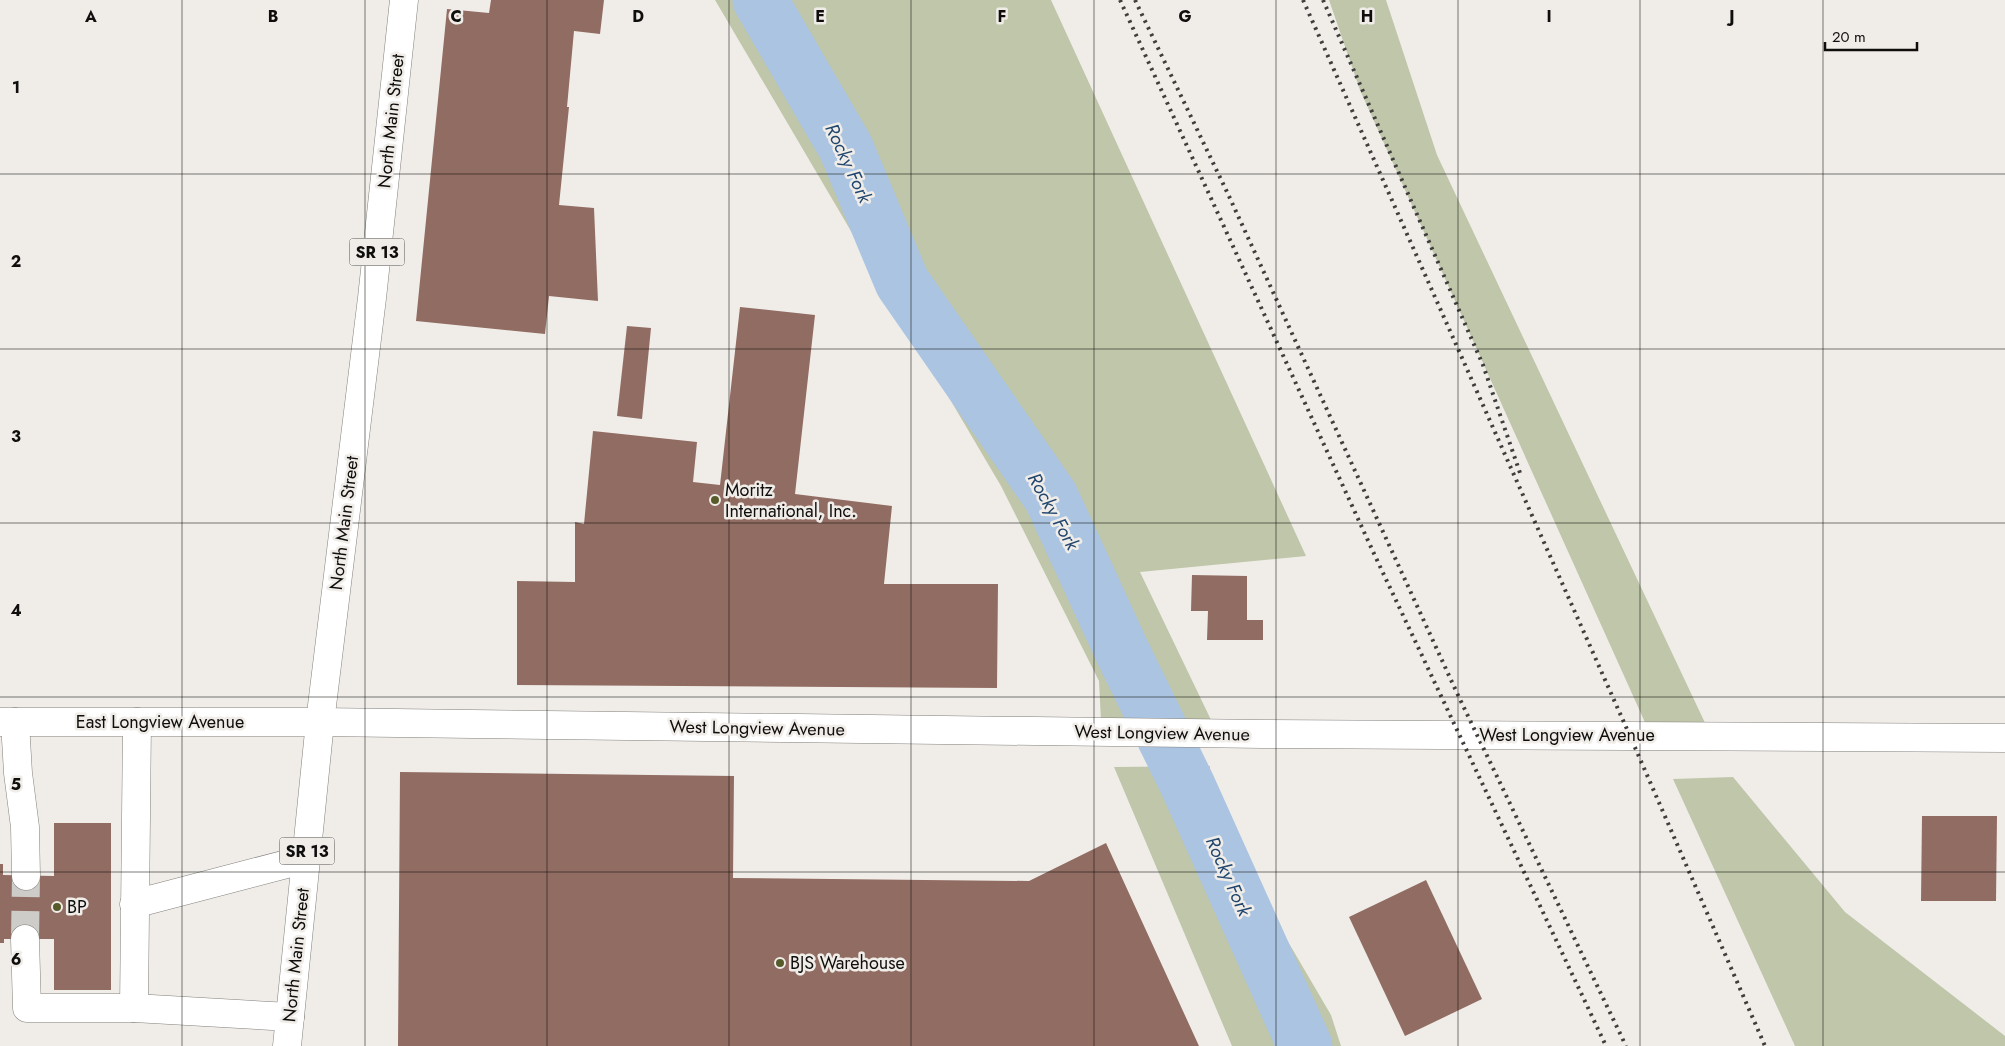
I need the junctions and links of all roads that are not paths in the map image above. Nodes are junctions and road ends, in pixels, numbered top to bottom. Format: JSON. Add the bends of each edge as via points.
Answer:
{"nodes":[{"id":1,"x":404,"y":0,"type":"edge"},
{"id":2,"x":8,"y":722,"type":"edge"},
{"id":3,"x":137,"y":722,"type":"junction"},
{"id":4,"x":320,"y":722,"type":"junction"},
{"id":5,"x":2005,"y":738,"type":"edge"},
{"id":6,"x":306,"y":859,"type":"junction"},
{"id":7,"x":26,"y":876,"type":"tunnel mouth"},
{"id":8,"x":134,"y":904,"type":"junction"},
{"id":9,"x":26,"y":939,"type":"tunnel mouth"},
{"id":10,"x":134,"y":1008,"type":"junction"},
{"id":11,"x":290,"y":1017,"type":"junction"},
{"id":12,"x":287,"y":1046,"type":"edge"}],
"edges":[{"from":1,"to":4,"type":"main road","name":"North Main Street","number":"SR 13","via":[[372,298]]},
{"from":2,"to":3,"type":"main road","name":"East Longview Avenue"},
{"from":2,"to":7,"type":"main road","via":[[26,827]]},
{"from":3,"to":4,"type":"main road","name":"East Longview Avenue"},
{"from":3,"to":8,"type":"main road"},
{"from":4,"to":5,"type":"main road","name":"West Longview Avenue","via":[[1263,734]]},
{"from":4,"to":6,"type":"main road","name":"North Main Street","number":"SR 13"},
{"from":6,"to":8,"type":"main road"},
{"from":6,"to":11,"type":"main road","name":"North Main Street","number":"SR 13"},
{"from":8,"to":10,"type":"main road"},
{"from":9,"to":10,"type":"main road","via":[[27,1008]]},
{"from":10,"to":11,"type":"main road"},
{"from":11,"to":12,"type":"main road","name":"North Main Street","number":"SR 13"}]}
